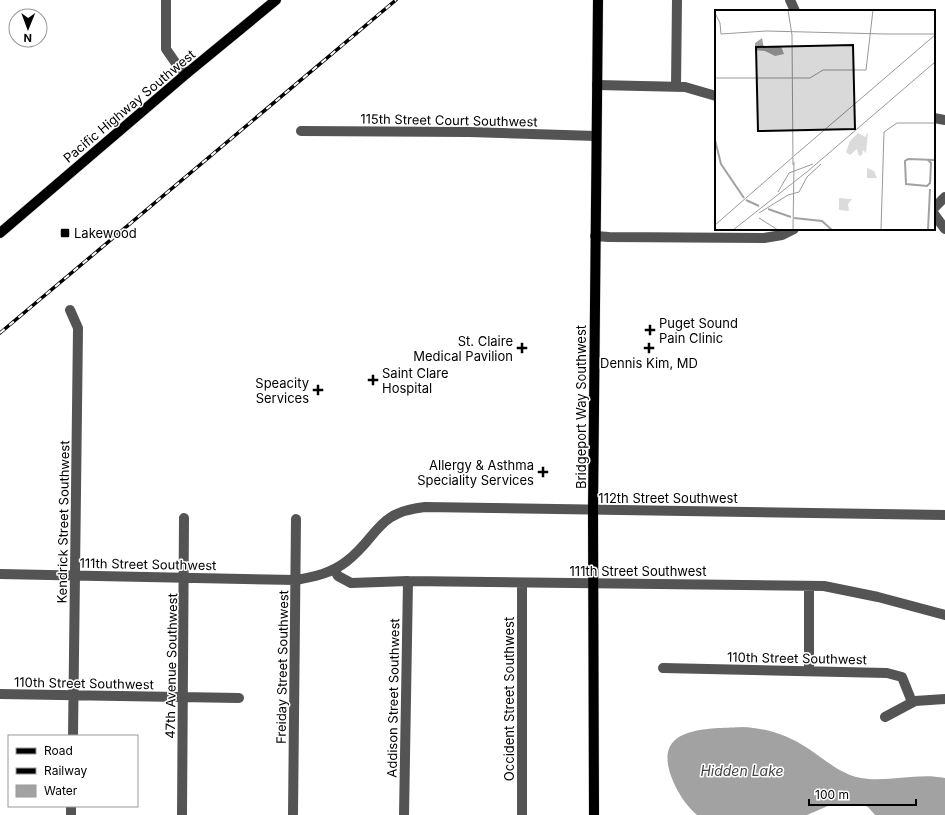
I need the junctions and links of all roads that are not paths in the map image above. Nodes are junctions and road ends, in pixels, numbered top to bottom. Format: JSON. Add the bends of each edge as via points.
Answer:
{"nodes":[{"id":1,"x":166,"y":0,"type":"edge"},
{"id":2,"x":276,"y":0,"type":"edge"},
{"id":3,"x":598,"y":0,"type":"edge"},
{"id":4,"x":677,"y":0,"type":"edge"},
{"id":5,"x":790,"y":0,"type":"edge"},
{"id":6,"x":795,"y":10,"type":"edge"},
{"id":7,"x":186,"y":74,"type":"junction"},
{"id":8,"x":597,"y":85,"type":"junction"},
{"id":9,"x":676,"y":86,"type":"junction"},
{"id":10,"x":715,"y":96,"type":"edge"},
{"id":11,"x":935,"y":118,"type":"edge"},
{"id":12,"x":945,"y":120,"type":"edge"},
{"id":13,"x":301,"y":131,"type":"dead end"},
{"id":14,"x":596,"y":136,"type":"junction"},
{"id":15,"x":945,"y":197,"type":"edge"},
{"id":16,"x":935,"y":207,"type":"edge"},
{"id":17,"x":935,"y":215,"type":"edge"},
{"id":18,"x":945,"y":229,"type":"edge"},
{"id":19,"x":792,"y":230,"type":"edge"},
{"id":20,"x":0,"y":234,"type":"edge"},
{"id":21,"x":596,"y":236,"type":"junction"},
{"id":22,"x":70,"y":310,"type":"dead end"},
{"id":23,"x":593,"y":510,"type":"junction"},
{"id":24,"x":945,"y":515,"type":"edge"},
{"id":25,"x":184,"y":518,"type":"dead end"},
{"id":26,"x":296,"y":519,"type":"dead end"},
{"id":27,"x":334,"y":569,"type":"junction"},
{"id":28,"x":0,"y":574,"type":"edge"},
{"id":29,"x":76,"y":575,"type":"junction"},
{"id":30,"x":185,"y":578,"type":"junction"},
{"id":31,"x":296,"y":580,"type":"junction"},
{"id":32,"x":408,"y":581,"type":"junction"},
{"id":33,"x":522,"y":583,"type":"junction"},
{"id":34,"x":593,"y":584,"type":"junction"},
{"id":35,"x":809,"y":586,"type":"junction"},
{"id":36,"x":945,"y":615,"type":"edge"},
{"id":37,"x":663,"y":668,"type":"dead end"},
{"id":38,"x":809,"y":671,"type":"junction"},
{"id":39,"x":0,"y":694,"type":"edge"},
{"id":40,"x":74,"y":695,"type":"junction"},
{"id":41,"x":183,"y":697,"type":"junction"},
{"id":42,"x":240,"y":698,"type":"dead end"},
{"id":43,"x":945,"y":700,"type":"edge"},
{"id":44,"x":912,"y":702,"type":"junction"},
{"id":45,"x":885,"y":717,"type":"dead end"},
{"id":46,"x":73,"y":735,"type":"edge"},
{"id":47,"x":182,"y":815,"type":"edge"},
{"id":48,"x":293,"y":815,"type":"edge"},
{"id":49,"x":404,"y":815,"type":"edge"},
{"id":50,"x":522,"y":815,"type":"edge"},
{"id":51,"x":594,"y":815,"type":"edge"}],
"edges":[{"from":1,"to":7,"type":"street","via":[[166,49]]},
{"from":2,"to":7,"type":"main road","name":"Pacific Highway Southwest"},
{"from":3,"to":8,"type":"main road","name":"Bridgeport Way Southwest"},
{"from":4,"to":9,"type":"street"},
{"from":5,"to":6,"type":"street"},
{"from":7,"to":20,"type":"main road","name":"Pacific Highway Southwest"},
{"from":8,"to":9,"type":"street"},
{"from":8,"to":14,"type":"main road","name":"Bridgeport Way Southwest"},
{"from":9,"to":10,"type":"street"},
{"from":11,"to":12,"type":"street"},
{"from":13,"to":14,"type":"street","name":"115th Street Court Southwest"},
{"from":14,"to":21,"type":"main road","name":"Bridgeport Way Southwest"},
{"from":15,"to":16,"type":"street"},
{"from":17,"to":18,"type":"street"},
{"from":19,"to":21,"type":"street","via":[[782,235],[764,238]]},
{"from":21,"to":23,"type":"main road","name":"Bridgeport Way Southwest"},
{"from":22,"to":29,"type":"street","name":"Kendrick Street Southwest","via":[[78,328]]},
{"from":23,"to":24,"type":"street","name":"112th Street Southwest"},
{"from":23,"to":27,"type":"street","name":"112th Street Southwest","via":[[425,507],[403,510],[389,518],[351,557]]},
{"from":23,"to":34,"type":"main road","name":"Bridgeport Way Southwest"},
{"from":25,"to":30,"type":"street","name":"47th Avenue Southwest"},
{"from":26,"to":31,"type":"street","name":"Freiday Street Southwest"},
{"from":27,"to":31,"type":"street","name":"112th Street Southwest","via":[[315,577]]},
{"from":27,"to":32,"type":"street","name":"111th Street Southwest","via":[[338,576],[351,584]]},
{"from":28,"to":29,"type":"street","name":"111th Street Southwest"},
{"from":29,"to":30,"type":"street","name":"111th Street Southwest"},
{"from":29,"to":40,"type":"street","name":"Kendrick Street Southwest"},
{"from":30,"to":31,"type":"street","name":"111th Street Southwest"},
{"from":30,"to":41,"type":"street","name":"47th Avenue Southwest"},
{"from":31,"to":48,"type":"street","name":"Freiday Street Southwest"},
{"from":32,"to":33,"type":"street","name":"111th Street Southwest"},
{"from":32,"to":49,"type":"street","name":"Addison Street Southwest"},
{"from":33,"to":34,"type":"street","name":"111th Street Southwest"},
{"from":33,"to":50,"type":"street","name":"Occident Street Southwest"},
{"from":34,"to":35,"type":"street","name":"111th Street Southwest"},
{"from":34,"to":51,"type":"main road","name":"Bridgeport Way Southwest"},
{"from":35,"to":36,"type":"street","name":"111th Street Southwest","via":[[844,589]]},
{"from":35,"to":38,"type":"street"},
{"from":37,"to":38,"type":"street","name":"110th Street Southwest"},
{"from":38,"to":44,"type":"street","name":"110th Street Southwest","via":[[898,675],[905,681]]},
{"from":39,"to":40,"type":"street","name":"110th Street Southwest"},
{"from":40,"to":41,"type":"street","name":"110th Street Southwest"},
{"from":40,"to":46,"type":"street","name":"Kendrick Street Southwest"},
{"from":41,"to":42,"type":"street","name":"110th Street Southwest"},
{"from":41,"to":47,"type":"street","name":"47th Avenue Southwest"},
{"from":43,"to":44,"type":"street","via":[[924,699]]},
{"from":44,"to":45,"type":"street"}]}
